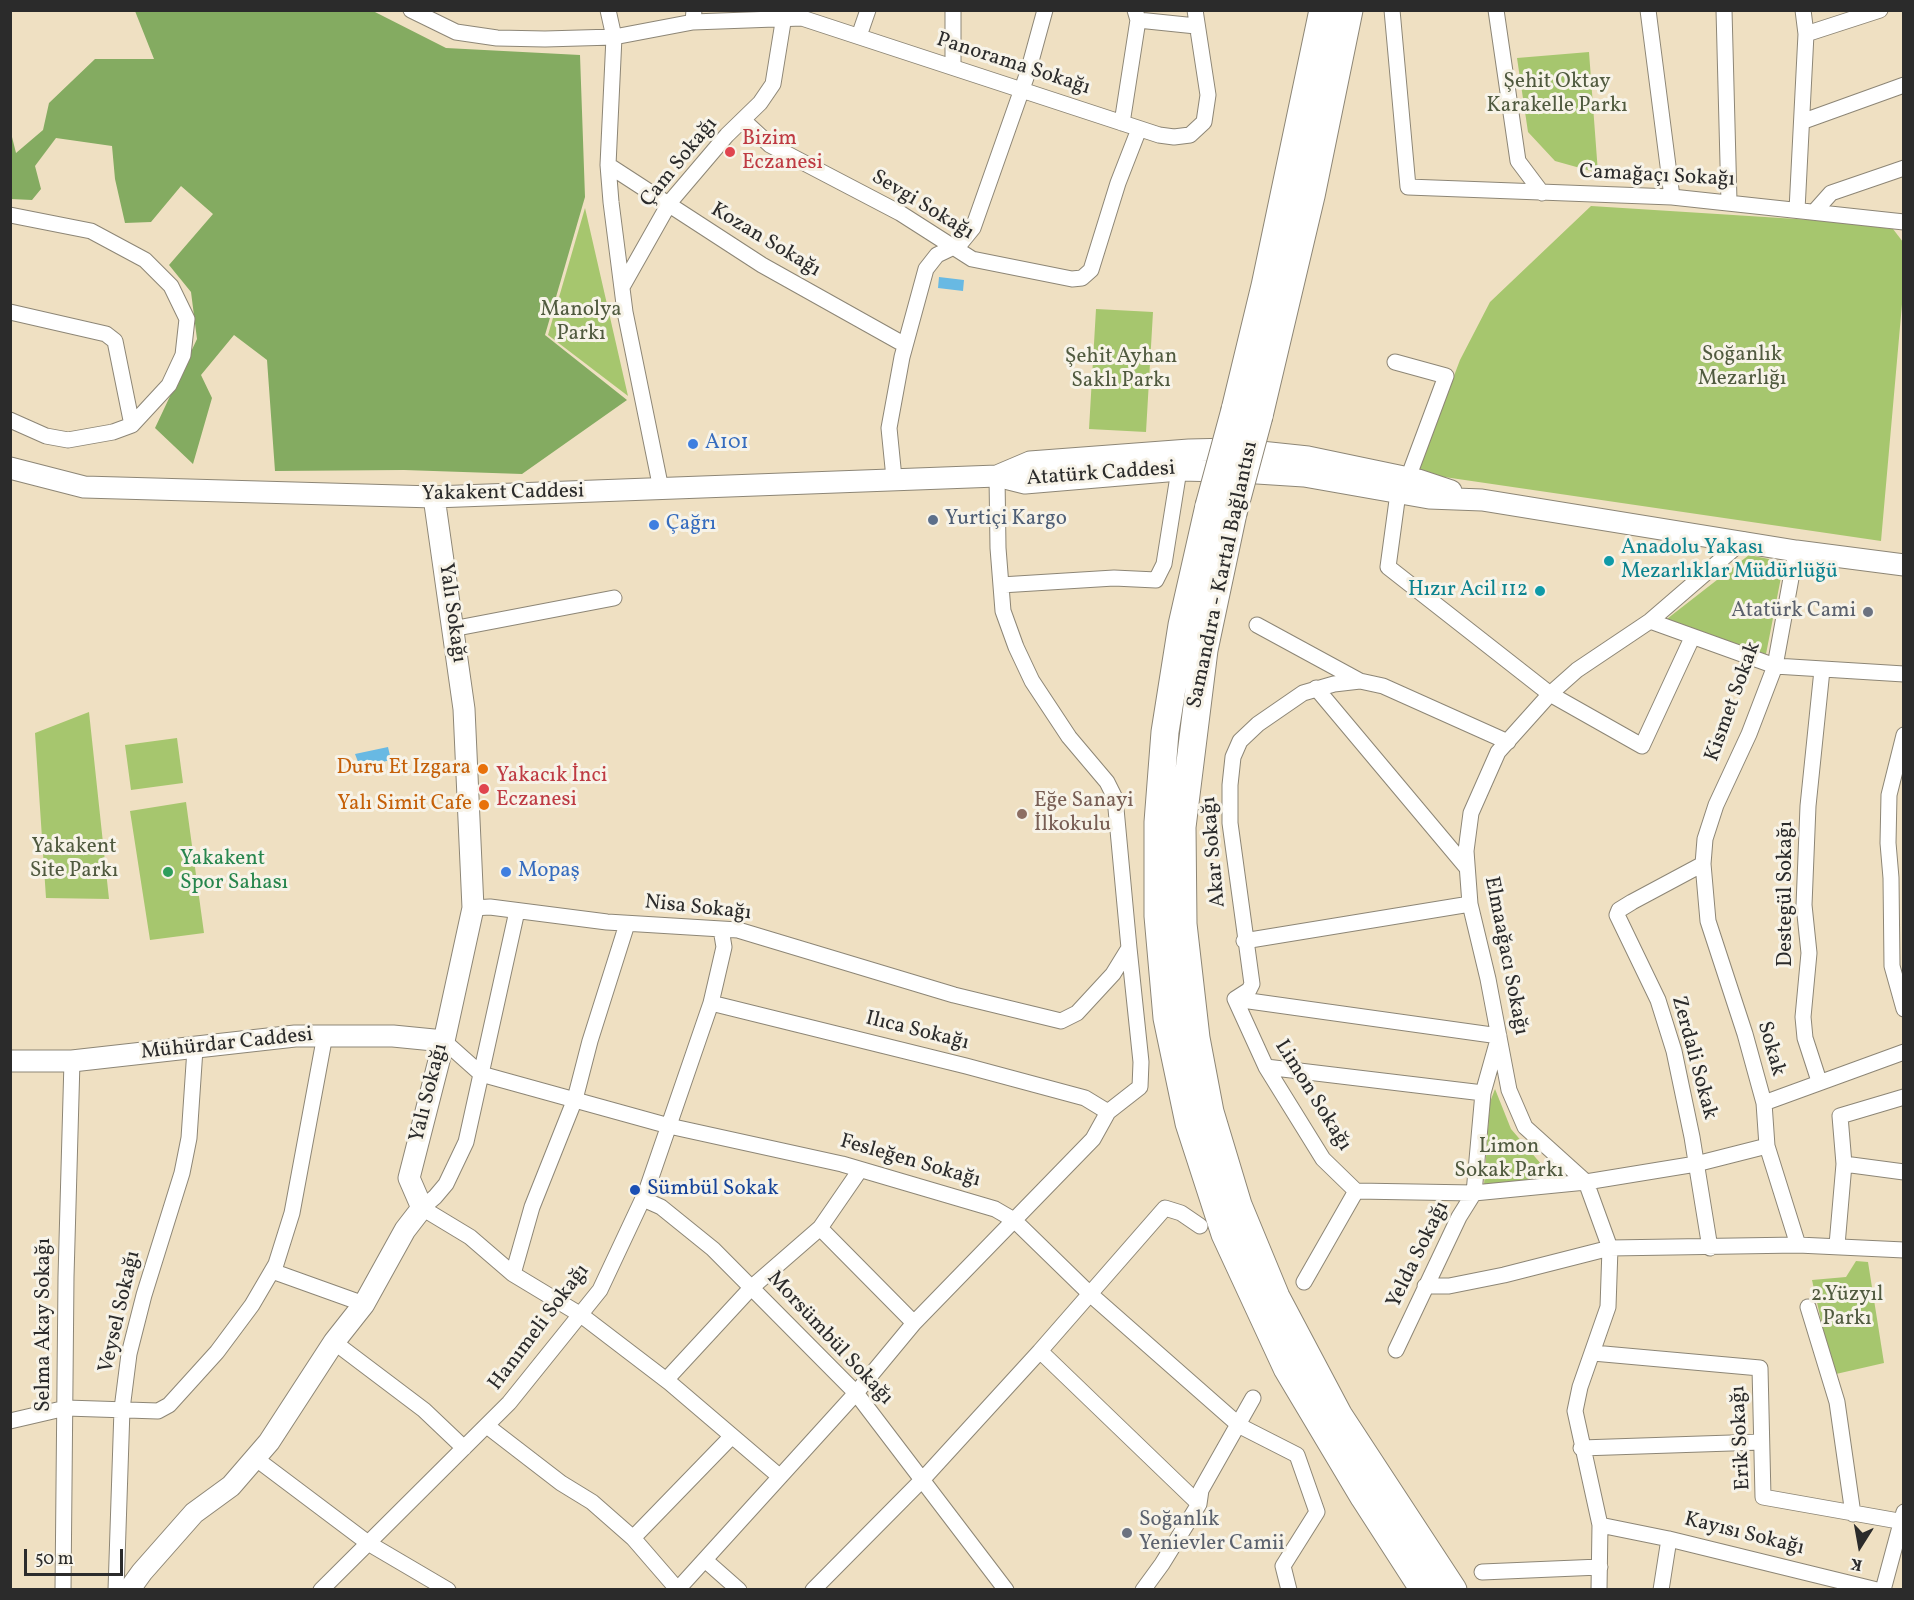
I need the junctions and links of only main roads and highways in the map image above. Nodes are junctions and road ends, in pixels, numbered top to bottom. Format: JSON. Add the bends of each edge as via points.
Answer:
{"nodes":[{"id":1,"x":1323,"y":10,"type":"edge"},
{"id":2,"x":1348,"y":10,"type":"edge"},
{"id":3,"x":1247,"y":413,"type":"junction"},
{"id":4,"x":1221,"y":510,"type":"junction"},
{"id":5,"x":1364,"y":1497,"type":"junction"},
{"id":6,"x":1445,"y":1587,"type":"edge"},
{"id":7,"x":1412,"y":1590,"type":"edge"}],
"edges":[{"from":1,"to":3,"type":"highway","name":"Samandıra - Kartal Bağlantısı"},
{"from":2,"to":3,"type":"highway","name":"Samandıra - Kartal Bağlantısı","via":[[1311,196]]},
{"from":3,"to":4,"type":"highway","name":"Samandıra - Kartal Bağlantısı","bridge":true},
{"from":4,"to":5,"type":"highway","name":"Samandıra - Kartal Bağlantısı","via":[[1182,625],[1165,732],[1158,822],[1158,916],[1167,1018],[1189,1123],[1225,1234],[1287,1368]]},
{"from":4,"to":6,"type":"highway","name":"Samandıra - Kartal Bağlantısı","via":[[1182,826],[1183,924],[1196,1038],[1210,1112],[1238,1205],[1276,1297],[1339,1416]]},
{"from":5,"to":6,"type":"highway","name":"Samandıra - Kartal Bağlantısı"},
{"from":5,"to":7,"type":"highway"}]}
